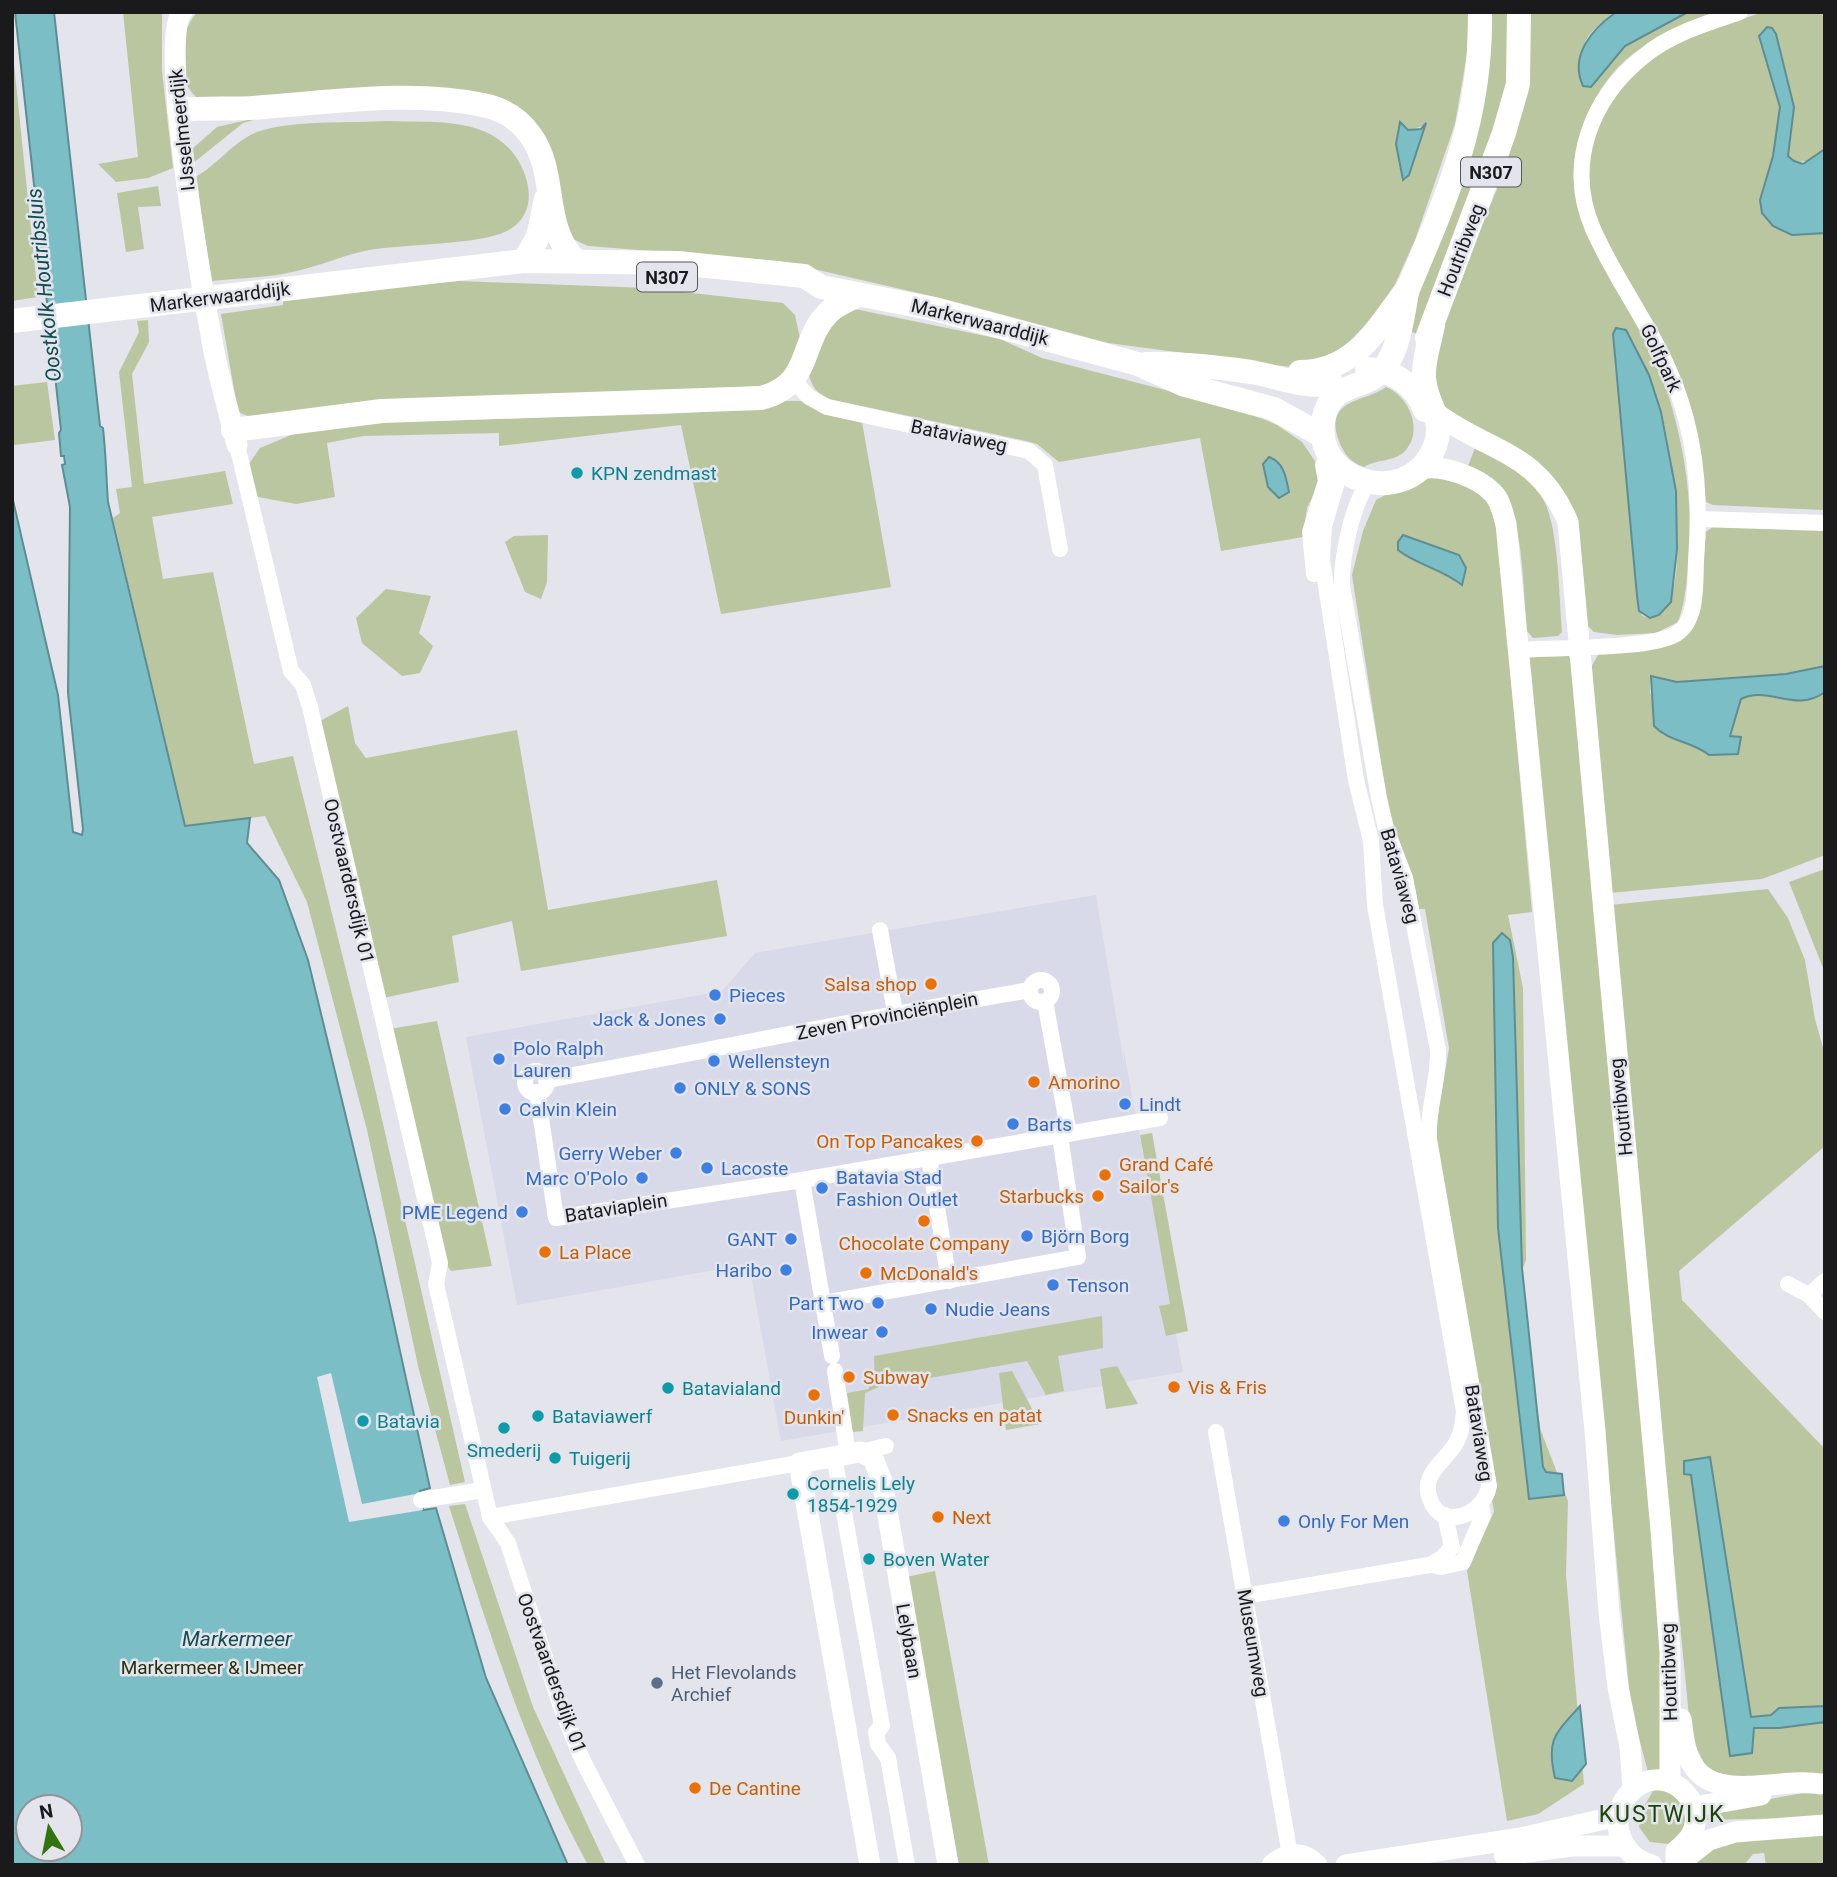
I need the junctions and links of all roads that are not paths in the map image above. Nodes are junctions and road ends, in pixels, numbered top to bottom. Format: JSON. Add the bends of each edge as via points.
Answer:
{"nodes":[{"id":1,"x":1480,"y":12,"type":"edge"},
{"id":2,"x":1519,"y":12,"type":"edge"},
{"id":3,"x":1740,"y":12,"type":"edge"},
{"id":4,"x":179,"y":13,"type":"edge"},
{"id":5,"x":180,"y":118,"type":"junction"},
{"id":6,"x":548,"y":190,"type":"junction"},
{"id":7,"x":196,"y":248,"type":"joint"},
{"id":8,"x":575,"y":260,"type":"junction"},
{"id":9,"x":524,"y":261,"type":"junction"},
{"id":10,"x":427,"y":273,"type":"junction"},
{"id":11,"x":821,"y":287,"type":"junction"},
{"id":12,"x":1408,"y":287,"type":"junction"},
{"id":13,"x":858,"y":295,"type":"junction"},
{"id":14,"x":12,"y":321,"type":"edge"},
{"id":15,"x":810,"y":342,"type":"junction"},
{"id":16,"x":1138,"y":364,"type":"junction"},
{"id":17,"x":1374,"y":370,"type":"junction"},
{"id":18,"x":1254,"y":372,"type":"junction"},
{"id":19,"x":794,"y":381,"type":"junction"},
{"id":20,"x":1332,"y":384,"type":"junction"},
{"id":21,"x":1429,"y":409,"type":"junction"},
{"id":22,"x":1316,"y":436,"type":"junction"},
{"id":23,"x":235,"y":438,"type":"junction"},
{"id":24,"x":1331,"y":464,"type":"junction"},
{"id":25,"x":1421,"y":469,"type":"junction"},
{"id":26,"x":1376,"y":484,"type":"junction"},
{"id":27,"x":1699,"y":519,"type":"junction"},
{"id":28,"x":1825,"y":523,"type":"edge"},
{"id":29,"x":1060,"y":550,"type":"dead end"},
{"id":30,"x":1581,"y":646,"type":"junction"},
{"id":31,"x":1518,"y":650,"type":"junction"},
{"id":32,"x":880,"y":930,"type":"dead end"},
{"id":33,"x":895,"y":1012,"type":"junction"},
{"id":34,"x":744,"y":1044,"type":"joint"},
{"id":35,"x":1160,"y":1118,"type":"dead end"},
{"id":36,"x":1065,"y":1135,"type":"junction"},
{"id":37,"x":929,"y":1158,"type":"junction"},
{"id":38,"x":802,"y":1180,"type":"junction"},
{"id":39,"x":950,"y":1280,"type":"junction"},
{"id":40,"x":1825,"y":1281,"type":"edge"},
{"id":41,"x":1788,"y":1284,"type":"dead end"},
{"id":42,"x":1809,"y":1295,"type":"junction"},
{"id":43,"x":823,"y":1303,"type":"junction"},
{"id":44,"x":1825,"y":1312,"type":"edge"},
{"id":45,"x":1216,"y":1432,"type":"dead end"},
{"id":46,"x":886,"y":1446,"type":"dead end"},
{"id":47,"x":848,"y":1454,"type":"junction"},
{"id":48,"x":799,"y":1463,"type":"junction"},
{"id":49,"x":483,"y":1490,"type":"junction"},
{"id":50,"x":421,"y":1500,"type":"dead end"},
{"id":51,"x":1481,"y":1506,"type":"junction"},
{"id":52,"x":1445,"y":1515,"type":"junction"},
{"id":53,"x":490,"y":1517,"type":"junction"},
{"id":54,"x":1429,"y":1565,"type":"junction"},
{"id":55,"x":1245,"y":1596,"type":"junction"},
{"id":56,"x":1671,"y":1653,"type":"junction"},
{"id":57,"x":1670,"y":1782,"type":"junction"},
{"id":58,"x":1823,"y":1783,"type":"edge"},
{"id":59,"x":1638,"y":1785,"type":"junction"},
{"id":60,"x":1694,"y":1807,"type":"junction"},
{"id":61,"x":1825,"y":1825,"type":"edge"},
{"id":62,"x":1624,"y":1833,"type":"junction"},
{"id":63,"x":1698,"y":1838,"type":"junction"},
{"id":64,"x":1281,"y":1860,"type":"edge"},
{"id":65,"x":1675,"y":1861,"type":"edge"},
{"id":66,"x":637,"y":1865,"type":"edge"},
{"id":67,"x":870,"y":1865,"type":"edge"},
{"id":68,"x":907,"y":1865,"type":"edge"},
{"id":69,"x":948,"y":1865,"type":"edge"},
{"id":70,"x":1317,"y":1865,"type":"edge"},
{"id":71,"x":1346,"y":1865,"type":"edge"},
{"id":72,"x":1436,"y":1865,"type":"edge"},
{"id":73,"x":1652,"y":1865,"type":"edge"}],
"edges":[{"from":1,"to":12,"type":"main road","name":"Houtribweg","number":"N307","via":[[1478,69],[1460,160]]},
{"from":2,"to":21,"type":"main road","name":"Houtribweg","number":"N307","via":[[1515,96],[1490,175],[1415,364]]},
{"from":3,"to":27,"type":"street","name":"Golfpark","via":[[1645,54],[1614,84],[1594,113],[1581,151],[1592,228],[1659,346],[1680,399],[1697,467]]},
{"from":4,"to":5,"type":"main road","name":"IJsselmeerdijk","via":[[174,76]]},
{"from":5,"to":6,"type":"main road","via":[[219,120],[260,108],[358,100],[483,105],[518,121],[531,137],[546,171]]},
{"from":5,"to":7,"type":"main road","name":"IJsselmeerdijk"},
{"from":6,"to":8,"type":"main road","via":[[558,237]]},
{"from":6,"to":9,"type":"main road","via":[[538,237]]},
{"from":7,"to":23,"type":"main road","name":"Oostvaardersdijk 01"},
{"from":8,"to":9,"type":"main road","name":"Markerwaarddijk","number":"N307"},
{"from":8,"to":11,"type":"main road","name":"Markerwaarddijk","number":"N307","via":[[678,262],[758,270],[804,276]]},
{"from":9,"to":10,"type":"main road","name":"Markerwaarddijk","number":"N307"},
{"from":10,"to":11,"type":"main road","name":"Markerwaarddijk","number":"N307","via":[[651,276],[801,292]]},
{"from":10,"to":14,"type":"main road","name":"Markerwaarddijk","number":"N307"},
{"from":11,"to":13,"type":"main road","name":"Markerwaarddijk","number":"N307"},
{"from":11,"to":15,"type":"main road","via":[[808,327]]},
{"from":12,"to":17,"type":"main road","name":"Houtribweg","number":"N307"},
{"from":12,"to":18,"type":"main road","number":"N307","via":[[1364,346],[1342,363],[1316,371]]},
{"from":13,"to":15,"type":"main road","via":[[830,311]]},
{"from":13,"to":16,"type":"main road","name":"Markerwaarddijk","number":"N307","via":[[934,309]]},
{"from":15,"to":19,"type":"main road"},
{"from":16,"to":18,"type":"main road","name":"Markerwaarddijk","number":"N307","via":[[1184,363]]},
{"from":16,"to":22,"type":"main road","name":"Markerwaarddijk","number":"N307","via":[[1185,385],[1243,402]]},
{"from":17,"to":20,"type":"main road","number":"N307","via":[[1344,375]]},
{"from":17,"to":21,"type":"main road","via":[[1399,378]]},
{"from":17,"to":22,"type":"main road","via":[[1337,394]]},
{"from":18,"to":20,"type":"main road","name":"Markerwaarddijk","number":"N307","via":[[1309,387]]},
{"from":19,"to":23,"type":"main road","via":[[771,396],[751,400],[382,411],[296,423]]},
{"from":19,"to":29,"type":"street","name":"Bataviaweg","via":[[827,407],[1029,451],[1045,466]]},
{"from":20,"to":22,"type":"main road","via":[[1316,408]]},
{"from":21,"to":25,"type":"main road","number":"N307","via":[[1433,450]]},
{"from":21,"to":26,"type":"main road","number":"N307","via":[[1426,437],[1416,456],[1405,466],[1384,473]]},
{"from":21,"to":30,"type":"main road","name":"Houtribweg","via":[[1513,456],[1547,483],[1568,522]]},
{"from":22,"to":24,"type":"main road"},
{"from":23,"to":49,"type":"street","name":"Oostvaardersdijk 01","via":[[291,671],[303,685],[310,707],[440,1263],[436,1284]]},
{"from":24,"to":26,"type":"main road"},
{"from":24,"to":52,"type":"street","name":"Bataviaweg","via":[[1338,479],[1322,547],[1337,668],[1369,827],[1375,905],[1464,1411],[1456,1444],[1429,1477],[1432,1504]]},
{"from":25,"to":26,"type":"main road","via":[[1399,482]]},
{"from":25,"to":31,"type":"main road","via":[[1455,473],[1495,494],[1506,524]]},
{"from":26,"to":51,"type":"street","name":"Bataviaweg","via":[[1348,543],[1342,586],[1386,829],[1405,878],[1438,1050],[1429,1139],[1489,1486]]},
{"from":27,"to":28,"type":"street"},
{"from":27,"to":30,"type":"street","name":"Golfpark","via":[[1692,609],[1682,629],[1674,636],[1647,642]]},
{"from":30,"to":31,"type":"street","name":"Golfpark"},
{"from":30,"to":56,"type":"main road","name":"Houtribweg"},
{"from":31,"to":59,"type":"main road","via":[[1609,1612],[1618,1687]]},
{"from":32,"to":33,"type":"street"},
{"from":33,"to":34,"type":"street","name":"Zeven Provinciënplein"},
{"from":33,"to":36,"type":"street","name":"Zeven Provinciënplein","via":[[1030,990],[1034,999],[1045,1001]]},
{"from":34,"to":38,"type":"street","name":"Bataviaplein","via":[[542,1086],[556,1217]]},
{"from":35,"to":36,"type":"street","name":"Bataviaplein"},
{"from":36,"to":37,"type":"street","name":"Bataviaplein"},
{"from":36,"to":39,"type":"street","via":[[1078,1257]]},
{"from":37,"to":38,"type":"street","name":"Bataviaplein"},
{"from":37,"to":39,"type":"street"},
{"from":38,"to":43,"type":"street"},
{"from":39,"to":43,"type":"street"},
{"from":40,"to":42,"type":"street"},
{"from":41,"to":42,"type":"street"},
{"from":42,"to":44,"type":"street"},
{"from":43,"to":47,"type":"street"},
{"from":45,"to":55,"type":"street","name":"Museumweg"},
{"from":46,"to":47,"type":"street"},
{"from":47,"to":48,"type":"main road"},
{"from":47,"to":68,"type":"street","via":[[882,1726],[876,1732],[888,1758]]},
{"from":47,"to":69,"type":"main road","name":"Lelybaan","via":[[873,1458],[882,1481]]},
{"from":48,"to":53,"type":"street"},
{"from":48,"to":67,"type":"main road"},
{"from":49,"to":50,"type":"street"},
{"from":49,"to":53,"type":"street","name":"Oostvaardersdijk 01"},
{"from":51,"to":52,"type":"street","name":"Bataviaweg","via":[[1466,1514]]},
{"from":51,"to":54,"type":"street","via":[[1483,1515],[1463,1562]]},
{"from":52,"to":54,"type":"street","via":[[1452,1547]]},
{"from":53,"to":66,"type":"street","name":"Oostvaardersdijk 01","via":[[508,1543],[562,1713]]},
{"from":54,"to":55,"type":"street"},
{"from":55,"to":64,"type":"street","name":"Museumweg"},
{"from":56,"to":57,"type":"main road","name":"Houtribweg"},
{"from":56,"to":58,"type":"main road","via":[[1687,1752],[1705,1777],[1726,1786],[1803,1780]]},
{"from":57,"to":59,"type":"main road"},
{"from":57,"to":60,"type":"main road","via":[[1686,1792]]},
{"from":58,"to":60,"type":"main road"},
{"from":59,"to":62,"type":"main road","via":[[1623,1801]]},
{"from":60,"to":63,"type":"main road"},
{"from":61,"to":63,"type":"main road"},
{"from":62,"to":65,"type":"main road","via":[[1645,1850]]},
{"from":62,"to":71,"type":"main road","via":[[1521,1838]]},
{"from":62,"to":72,"type":"main road","via":[[1572,1846]]},
{"from":62,"to":73,"type":"main road","via":[[1639,1861]]},
{"from":63,"to":65,"type":"main road"},
{"from":64,"to":70,"type":"main road","via":[[1307,1857]]}]}
